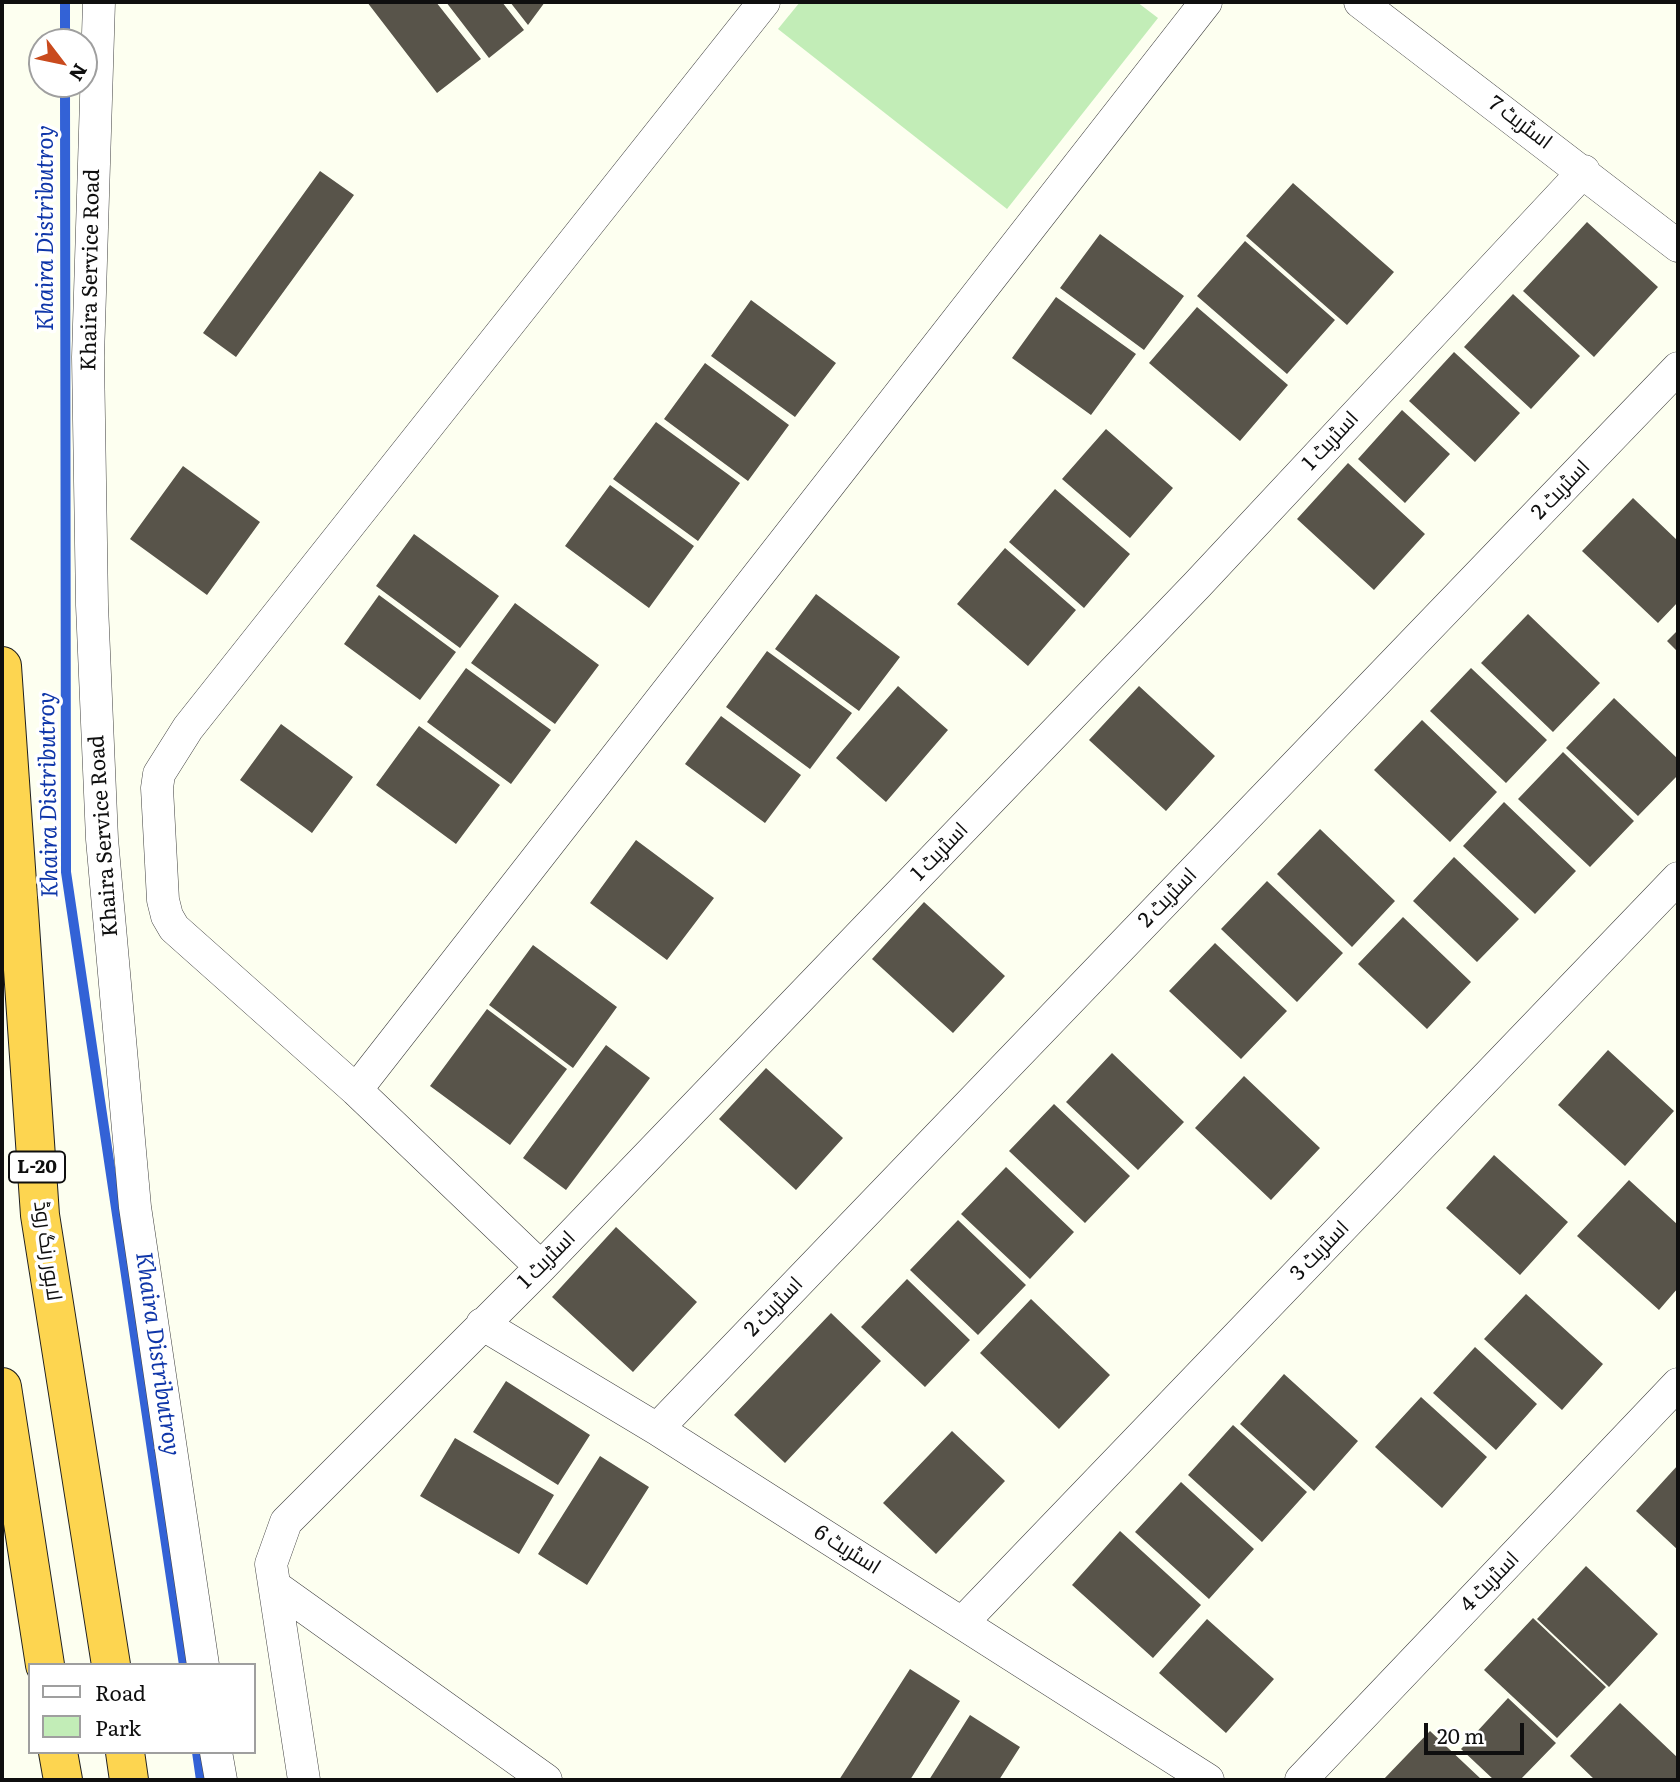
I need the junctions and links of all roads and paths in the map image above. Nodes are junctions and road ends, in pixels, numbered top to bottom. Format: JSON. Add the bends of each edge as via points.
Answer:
{"nodes":[{"id":1,"x":99,"y":2,"type":"edge"},
{"id":2,"x":764,"y":2,"type":"edge"},
{"id":3,"x":1360,"y":2,"type":"edge"},
{"id":4,"x":1202,"y":3,"type":"edge"},
{"id":5,"x":1584,"y":171,"type":"junction"},
{"id":6,"x":1678,"y":246,"type":"edge"},
{"id":7,"x":1678,"y":368,"type":"edge"},
{"id":8,"x":2,"y":666,"type":"edge"},
{"id":9,"x":1678,"y":878,"type":"edge"},
{"id":10,"x":356,"y":1090,"type":"junction"},
{"id":11,"x":541,"y":1267,"type":"junction"},
{"id":12,"x":482,"y":1324,"type":"junction"},
{"id":13,"x":1678,"y":1384,"type":"edge"},
{"id":14,"x":2,"y":1387,"type":"edge"},
{"id":15,"x":657,"y":1429,"type":"junction"},
{"id":16,"x":276,"y":1587,"type":"junction"},
{"id":17,"x":962,"y":1623,"type":"junction"},
{"id":18,"x":45,"y":1663,"type":"edge"},
{"id":19,"x":111,"y":1663,"type":"edge"},
{"id":20,"x":203,"y":1663,"type":"edge"},
{"id":21,"x":58,"y":1754,"type":"edge"},
{"id":22,"x":125,"y":1754,"type":"edge"},
{"id":23,"x":216,"y":1754,"type":"edge"},
{"id":24,"x":63,"y":1780,"type":"edge"},
{"id":25,"x":129,"y":1780,"type":"edge"},
{"id":26,"x":221,"y":1780,"type":"edge"},
{"id":27,"x":304,"y":1780,"type":"edge"},
{"id":28,"x":546,"y":1780,"type":"edge"},
{"id":29,"x":1208,"y":1780,"type":"edge"},
{"id":30,"x":1301,"y":1780,"type":"edge"}],
"edges":[{"from":1,"to":20,"type":"street","name":"Khaira Service Road","via":[[88,356],[102,839],[135,1207]]},
{"from":2,"to":10,"type":"street","via":[[188,728],[159,774],[166,916]]},
{"from":3,"to":5,"type":"street","name":"اسٹریٹ 7"},
{"from":4,"to":10,"type":"street"},
{"from":5,"to":6,"type":"street","name":"اسٹریٹ 7"},
{"from":5,"to":11,"type":"street","name":"اسٹریٹ 1","via":[[1197,585]]},
{"from":7,"to":15,"type":"street","name":"اسٹریٹ 2"},
{"from":8,"to":19,"type":"highway","name":"لاہور رنگ روڈ","number":"L-20","via":[[40,1215]]},
{"from":9,"to":17,"type":"street","name":"اسٹریٹ 3"},
{"from":10,"to":11,"type":"street"},
{"from":11,"to":12,"type":"street","name":"اسٹریٹ 1"},
{"from":12,"to":15,"type":"street","name":"اسٹریٹ 6"},
{"from":12,"to":16,"type":"street","name":"اسٹریٹ 1","via":[[286,1522],[271,1564]]},
{"from":13,"to":30,"type":"street","name":"اسٹریٹ 4"},
{"from":14,"to":18,"type":"highway"},
{"from":15,"to":17,"type":"street","name":"اسٹریٹ 6"},
{"from":16,"to":27,"type":"street"},
{"from":16,"to":28,"type":"street"},
{"from":17,"to":29,"type":"street","name":"اسٹریٹ 6"},
{"from":21,"to":24,"type":"highway"},
{"from":22,"to":25,"type":"highway"},
{"from":23,"to":26,"type":"street"}]}
